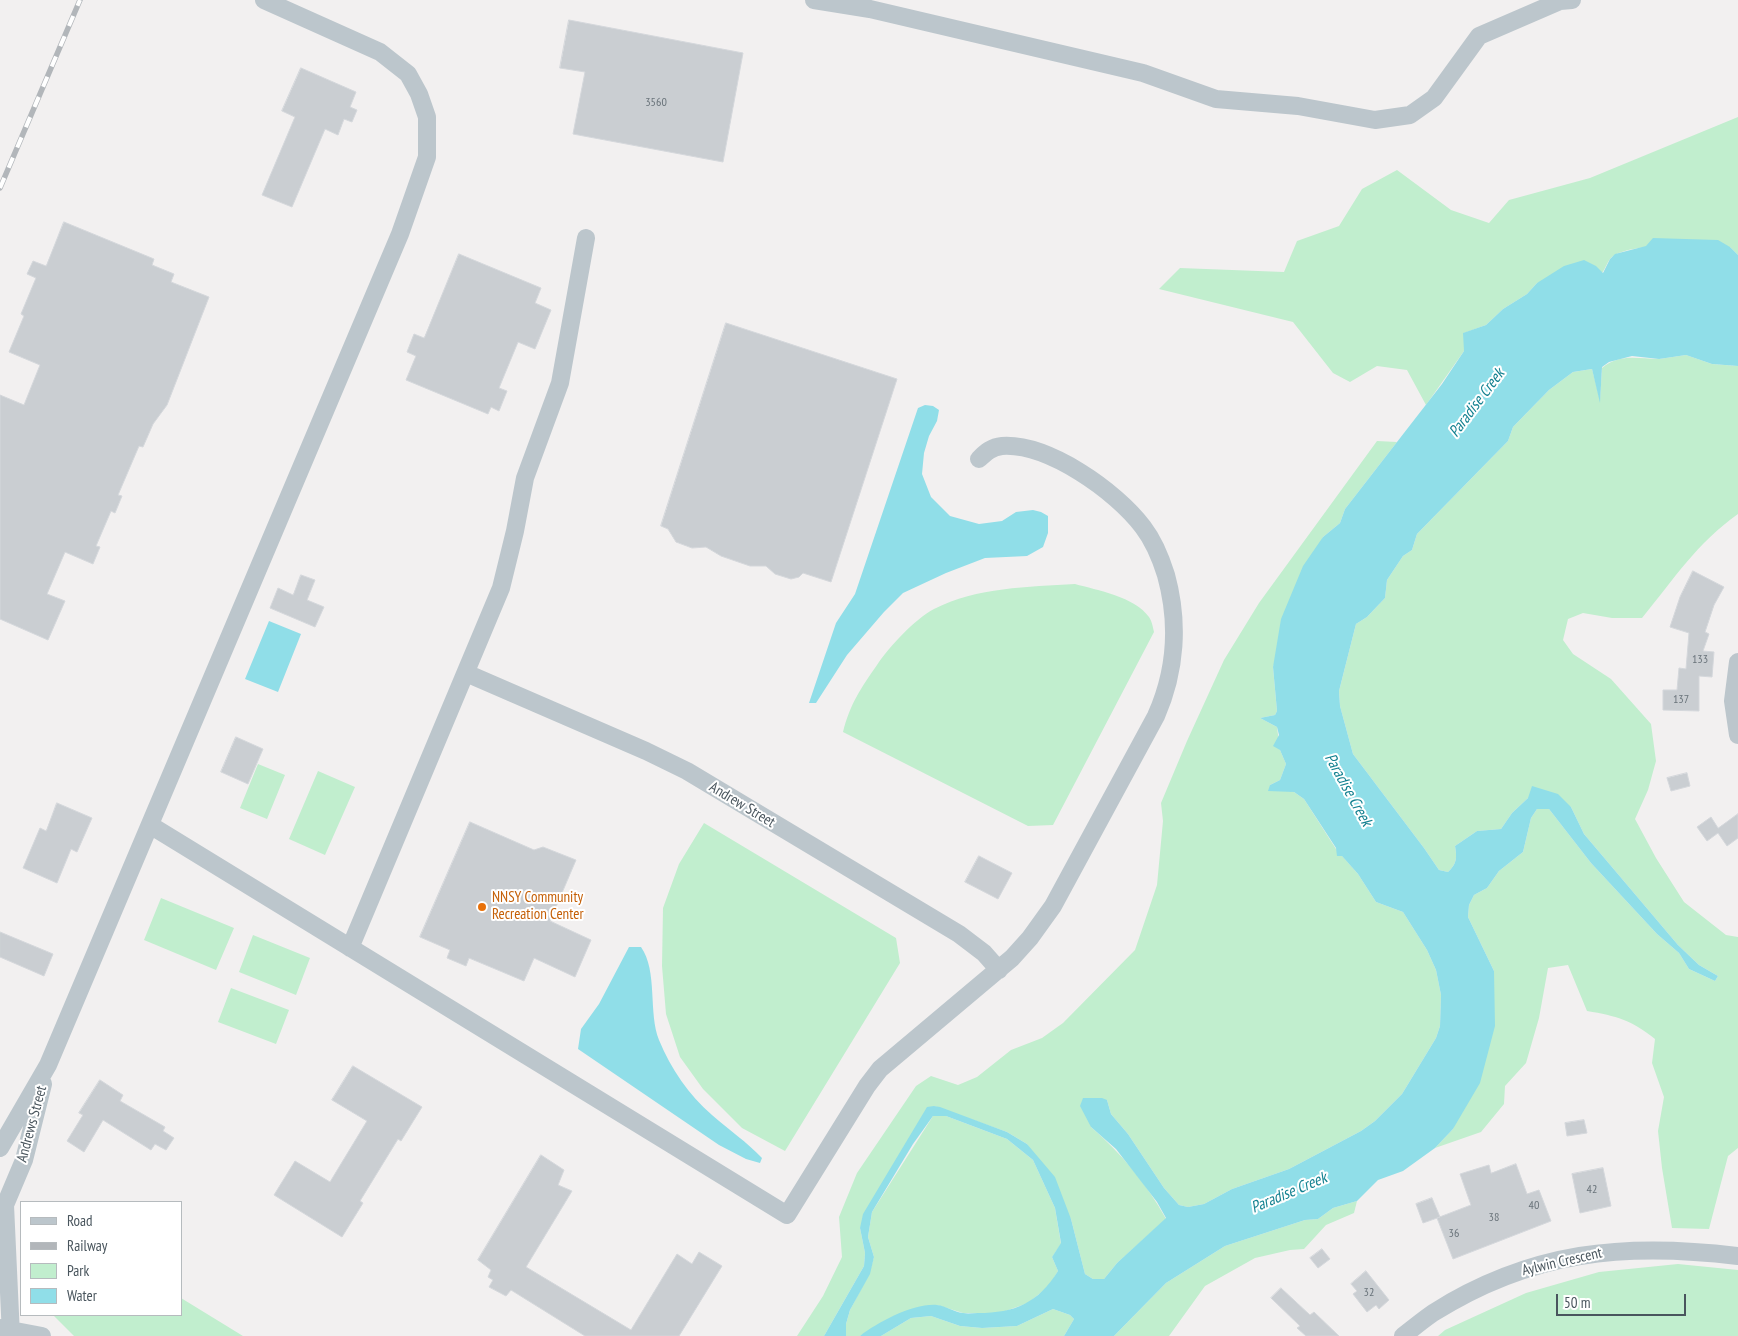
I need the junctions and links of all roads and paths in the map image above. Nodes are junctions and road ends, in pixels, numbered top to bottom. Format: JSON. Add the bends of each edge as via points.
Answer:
{"nodes":[{"id":1,"x":264,"y":0,"type":"edge"},
{"id":2,"x":814,"y":0,"type":"edge"},
{"id":3,"x":1572,"y":0,"type":"edge"},
{"id":4,"x":586,"y":238,"type":"dead end"},
{"id":5,"x":979,"y":459,"type":"dead end"},
{"id":6,"x":1738,"y":662,"type":"edge"},
{"id":7,"x":466,"y":673,"type":"junction"},
{"id":8,"x":1736,"y":702,"type":"edge"},
{"id":9,"x":1738,"y":735,"type":"edge"},
{"id":10,"x":150,"y":825,"type":"junction"},
{"id":11,"x":350,"y":948,"type":"junction"},
{"id":12,"x":999,"y":970,"type":"junction"},
{"id":13,"x":48,"y":1064,"type":"junction"},
{"id":14,"x":0,"y":1148,"type":"edge"},
{"id":15,"x":1738,"y":1256,"type":"edge"},
{"id":16,"x":8,"y":1331,"type":"edge"},
{"id":17,"x":42,"y":1336,"type":"edge"},
{"id":18,"x":1403,"y":1336,"type":"edge"}],
"edges":[{"from":1,"to":10,"type":"street","via":[[380,52],[408,74],[427,117],[427,157],[396,242]]},
{"from":2,"to":3,"type":"street","via":[[870,9],[1143,73],[1216,99],[1298,106],[1375,120],[1410,115],[1434,98],[1479,36],[1560,1]]},
{"from":4,"to":7,"type":"street","via":[[560,383],[525,478],[501,588]]},
{"from":5,"to":12,"type":"street","via":[[1000,446],[1017,447],[1041,453],[1084,474],[1108,491],[1143,528],[1156,551],[1172,602],[1174,631],[1170,678],[1156,716],[1053,906],[1030,938]]},
{"from":6,"to":8,"type":"street"},
{"from":7,"to":11,"type":"street"},
{"from":7,"to":12,"type":"street","name":"Andrew Street","via":[[687,771],[958,934],[984,953]]},
{"from":8,"to":9,"type":"street"},
{"from":10,"to":11,"type":"street"},
{"from":10,"to":13,"type":"street"},
{"from":11,"to":12,"type":"street","via":[[787,1215],[880,1069]]},
{"from":13,"to":14,"type":"street","name":"Andrews Street"},
{"from":13,"to":16,"type":"street","name":"Andrews Street","via":[[24,1160],[5,1205]]},
{"from":15,"to":18,"type":"street","name":"Aylwin Crescent","via":[[1630,1249],[1549,1262],[1507,1275],[1470,1293],[1433,1313]]},
{"from":16,"to":17,"type":"street"}]}
